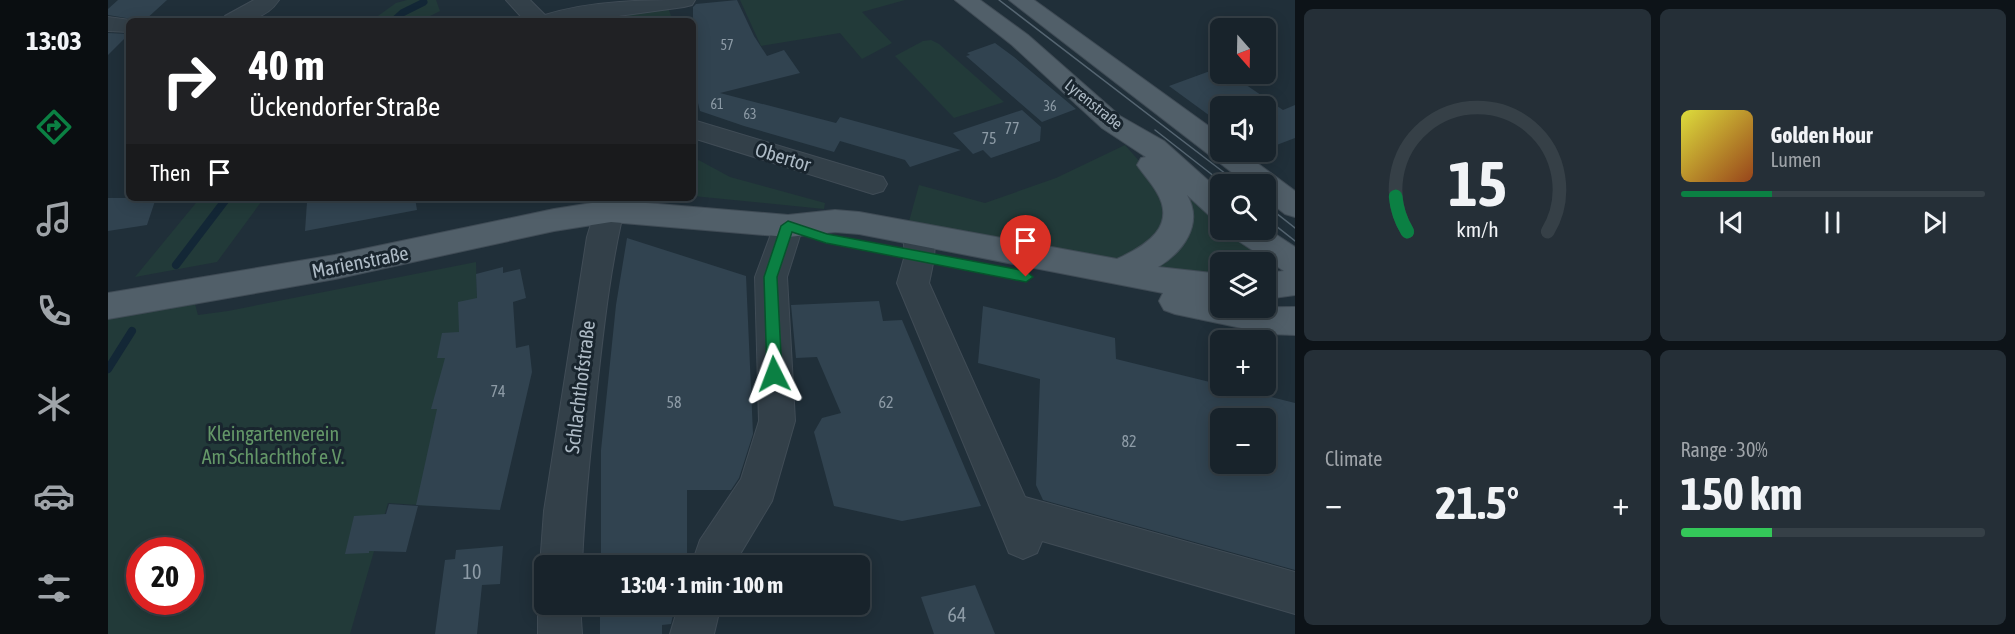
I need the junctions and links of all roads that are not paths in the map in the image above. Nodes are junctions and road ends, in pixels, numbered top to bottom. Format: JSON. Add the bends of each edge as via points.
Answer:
{"nodes":[{"id":1,"x":268,"y":0,"type":"edge"},
{"id":2,"x":517,"y":0,"type":"edge"},
{"id":3,"x":684,"y":0,"type":"edge"},
{"id":4,"x":966,"y":0,"type":"edge"},
{"id":5,"x":1020,"y":0,"type":"edge"},
{"id":6,"x":239,"y":18,"type":"edge"},
{"id":7,"x":535,"y":18,"type":"edge"},
{"id":8,"x":558,"y":18,"type":"edge"},
{"id":9,"x":108,"y":24,"type":"edge"},
{"id":10,"x":126,"y":25,"type":"edge"},
{"id":11,"x":1112,"y":122,"type":"junction"},
{"id":12,"x":696,"y":130,"type":"edge"},
{"id":13,"x":1210,"y":141,"type":"edge"},
{"id":14,"x":1238,"y":162,"type":"edge"},
{"id":15,"x":873,"y":184,"type":"dead end"},
{"id":16,"x":1210,"y":199,"type":"edge"},
{"id":17,"x":612,"y":204,"type":"edge"},
{"id":18,"x":1295,"y":206,"type":"edge"},
{"id":19,"x":788,"y":226,"type":"junction"},
{"id":20,"x":1261,"y":240,"type":"edge"},
{"id":21,"x":919,"y":245,"type":"junction"},
{"id":22,"x":1295,"y":262,"type":"edge"},
{"id":23,"x":1118,"y":272,"type":"junction"},
{"id":24,"x":1295,"y":282,"type":"edge"},
{"id":25,"x":1276,"y":285,"type":"edge"},
{"id":26,"x":1210,"y":286,"type":"edge"},
{"id":27,"x":108,"y":306,"type":"edge"},
{"id":28,"x":1295,"y":321,"type":"edge"},
{"id":29,"x":562,"y":555,"type":"edge"},
{"id":30,"x":715,"y":555,"type":"edge"},
{"id":31,"x":1295,"y":593,"type":"edge"},
{"id":32,"x":559,"y":615,"type":"edge"},
{"id":33,"x":697,"y":615,"type":"edge"},
{"id":34,"x":560,"y":634,"type":"edge"},
{"id":35,"x":692,"y":634,"type":"edge"}],
"edges":[{"from":1,"to":6,"type":"street"},
{"from":2,"to":7,"type":"street"},
{"from":3,"to":8,"type":"street"},
{"from":4,"to":11,"type":"main road","name":"Lyrenstraße","via":[[1020,40]]},
{"from":5,"to":13,"type":"main road","name":"Lyrenstraße"},
{"from":9,"to":10,"type":"street"},
{"from":11,"to":16,"type":"main road","name":"Lyrenstraße","via":[[1154,148]]},
{"from":11,"to":23,"type":"main road","via":[[1169,186],[1177,203],[1178,220],[1178,230],[1167,245],[1149,260]]},
{"from":12,"to":15,"type":"street","name":"Obertor"},
{"from":14,"to":18,"type":"main road","name":"Lyrenstraße"},
{"from":17,"to":19,"type":"main road","name":"Marienstraße"},
{"from":17,"to":27,"type":"main road","name":"Marienstraße","via":[[335,267]]},
{"from":17,"to":29,"type":"street","name":"Schlachthofstraße","via":[[602,237],[585,346]]},
{"from":19,"to":21,"type":"main road","name":"Marienstraße","via":[[826,238]]},
{"from":19,"to":30,"type":"street","via":[[771,277],[777,421],[758,488]]},
{"from":20,"to":22,"type":"main road"},
{"from":21,"to":23,"type":"main road"},
{"from":21,"to":28,"type":"main road","via":[[1069,285]]},
{"from":21,"to":31,"type":"street","via":[[913,283],[1018,526]]},
{"from":23,"to":26,"type":"main road"},
{"from":24,"to":25,"type":"main road"},
{"from":32,"to":34,"type":"street"},
{"from":33,"to":35,"type":"street"}]}
